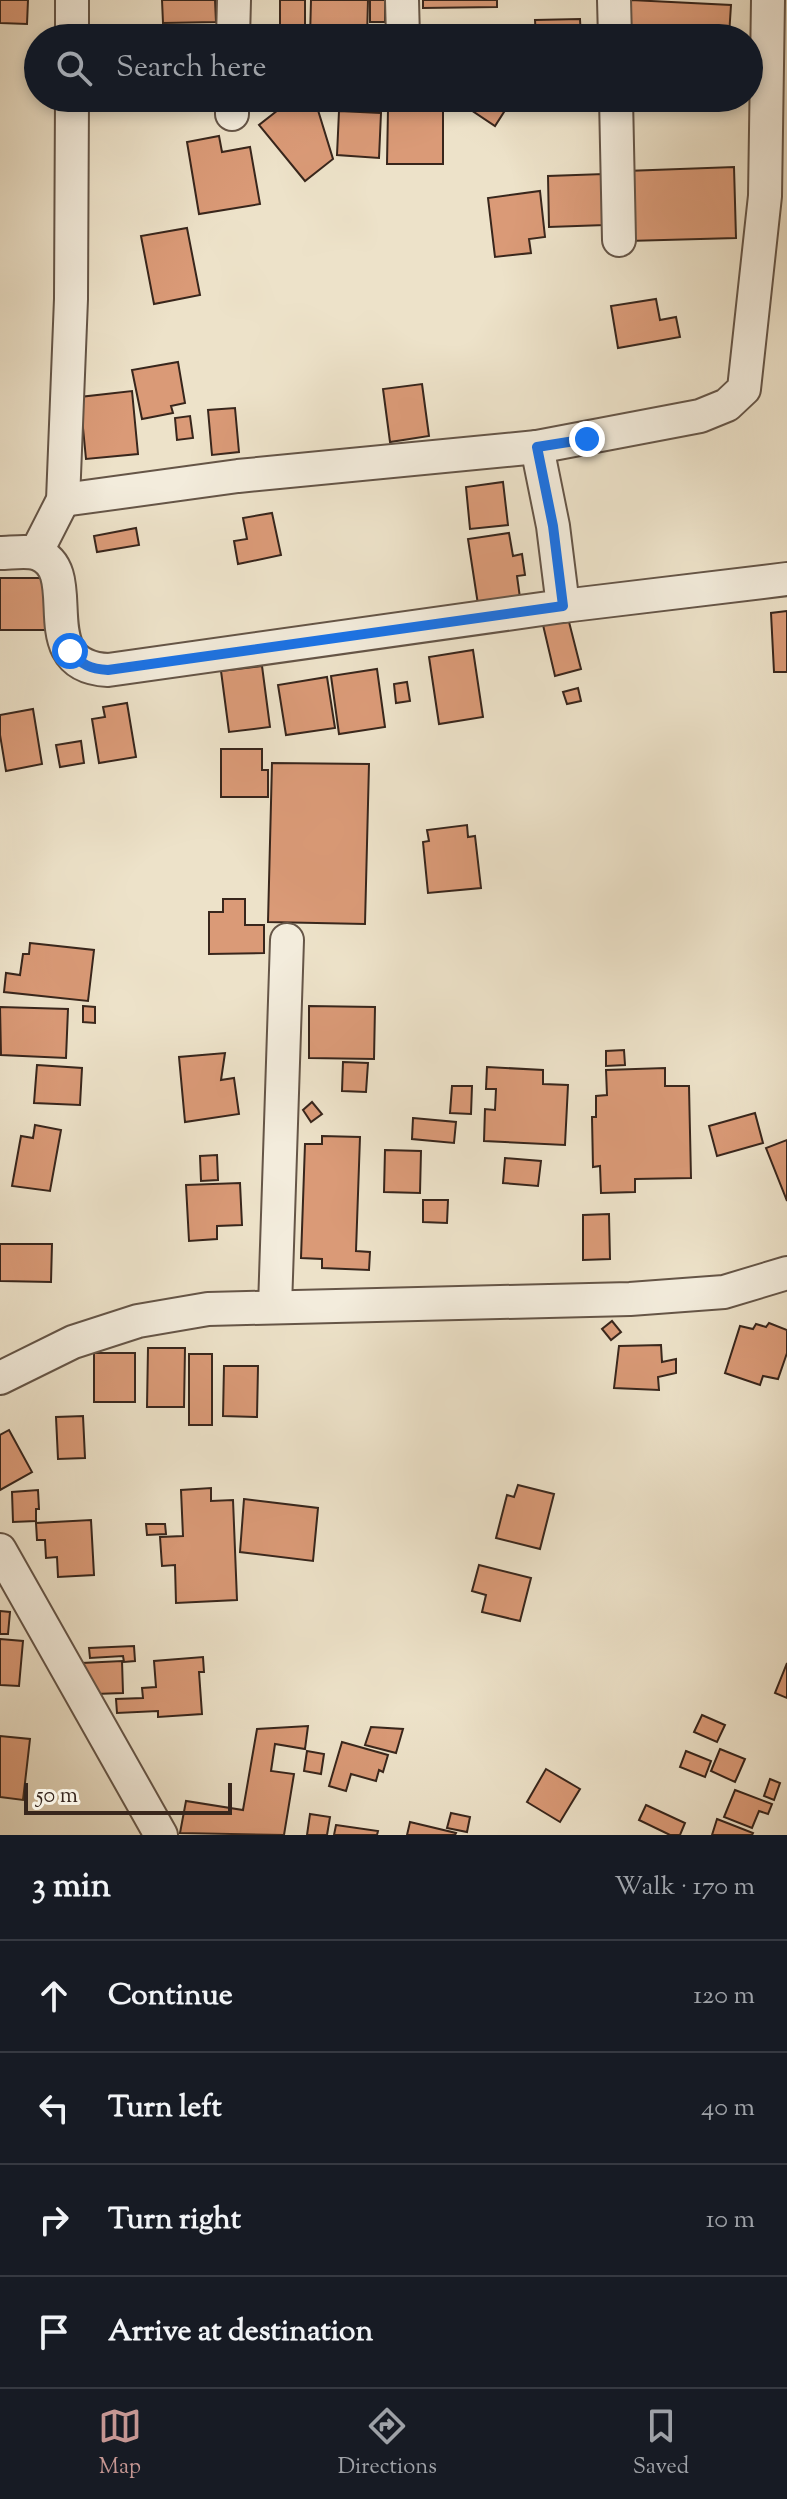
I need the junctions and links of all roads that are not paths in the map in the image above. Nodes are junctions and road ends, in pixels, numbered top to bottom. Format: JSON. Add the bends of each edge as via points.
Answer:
{"nodes":[{"id":1,"x":72,"y":0,"type":"edge"},
{"id":2,"x":234,"y":0,"type":"edge"},
{"id":3,"x":402,"y":0,"type":"edge"},
{"id":4,"x":614,"y":0,"type":"edge"},
{"id":5,"x":768,"y":0,"type":"edge"},
{"id":6,"x":72,"y":24,"type":"edge"},
{"id":7,"x":233,"y":24,"type":"edge"},
{"id":8,"x":403,"y":24,"type":"edge"},
{"id":9,"x":615,"y":24,"type":"edge"},
{"id":10,"x":72,"y":112,"type":"edge"},
{"id":11,"x":616,"y":112,"type":"edge"},
{"id":12,"x":619,"y":240,"type":"dead end"},
{"id":13,"x":537,"y":447,"type":"junction"},
{"id":14,"x":63,"y":500,"type":"junction"},
{"id":15,"x":0,"y":553,"type":"edge"},
{"id":16,"x":36,"y":553,"type":"junction"},
{"id":17,"x":787,"y":579,"type":"edge"},
{"id":18,"x":563,"y":606,"type":"junction"},
{"id":19,"x":287,"y":940,"type":"dead end"},
{"id":20,"x":787,"y":1273,"type":"edge"},
{"id":21,"x":275,"y":1307,"type":"junction"},
{"id":22,"x":0,"y":1378,"type":"edge"},
{"id":23,"x":0,"y":1550,"type":"edge"},
{"id":24,"x":161,"y":1835,"type":"edge"}],
"edges":[{"from":1,"to":6,"type":"street"},
{"from":2,"to":7,"type":"street"},
{"from":3,"to":8,"type":"street"},
{"from":4,"to":9,"type":"street"},
{"from":5,"to":13,"type":"street","via":[[765,196],[744,389],[727,405],[700,416]]},
{"from":10,"to":14,"type":"street"},
{"from":11,"to":12,"type":"street"},
{"from":13,"to":14,"type":"street","via":[[238,476]]},
{"from":13,"to":18,"type":"street"},
{"from":14,"to":16,"type":"street"},
{"from":15,"to":16,"type":"street"},
{"from":16,"to":18,"type":"street","via":[[56,572],[64,641],[81,664],[94,669]]},
{"from":17,"to":18,"type":"street"},
{"from":19,"to":21,"type":"street"},
{"from":20,"to":21,"type":"street","via":[[724,1292],[630,1299]]},
{"from":21,"to":22,"type":"street","via":[[208,1309],[138,1321],[73,1342]]},
{"from":23,"to":24,"type":"street"}]}
